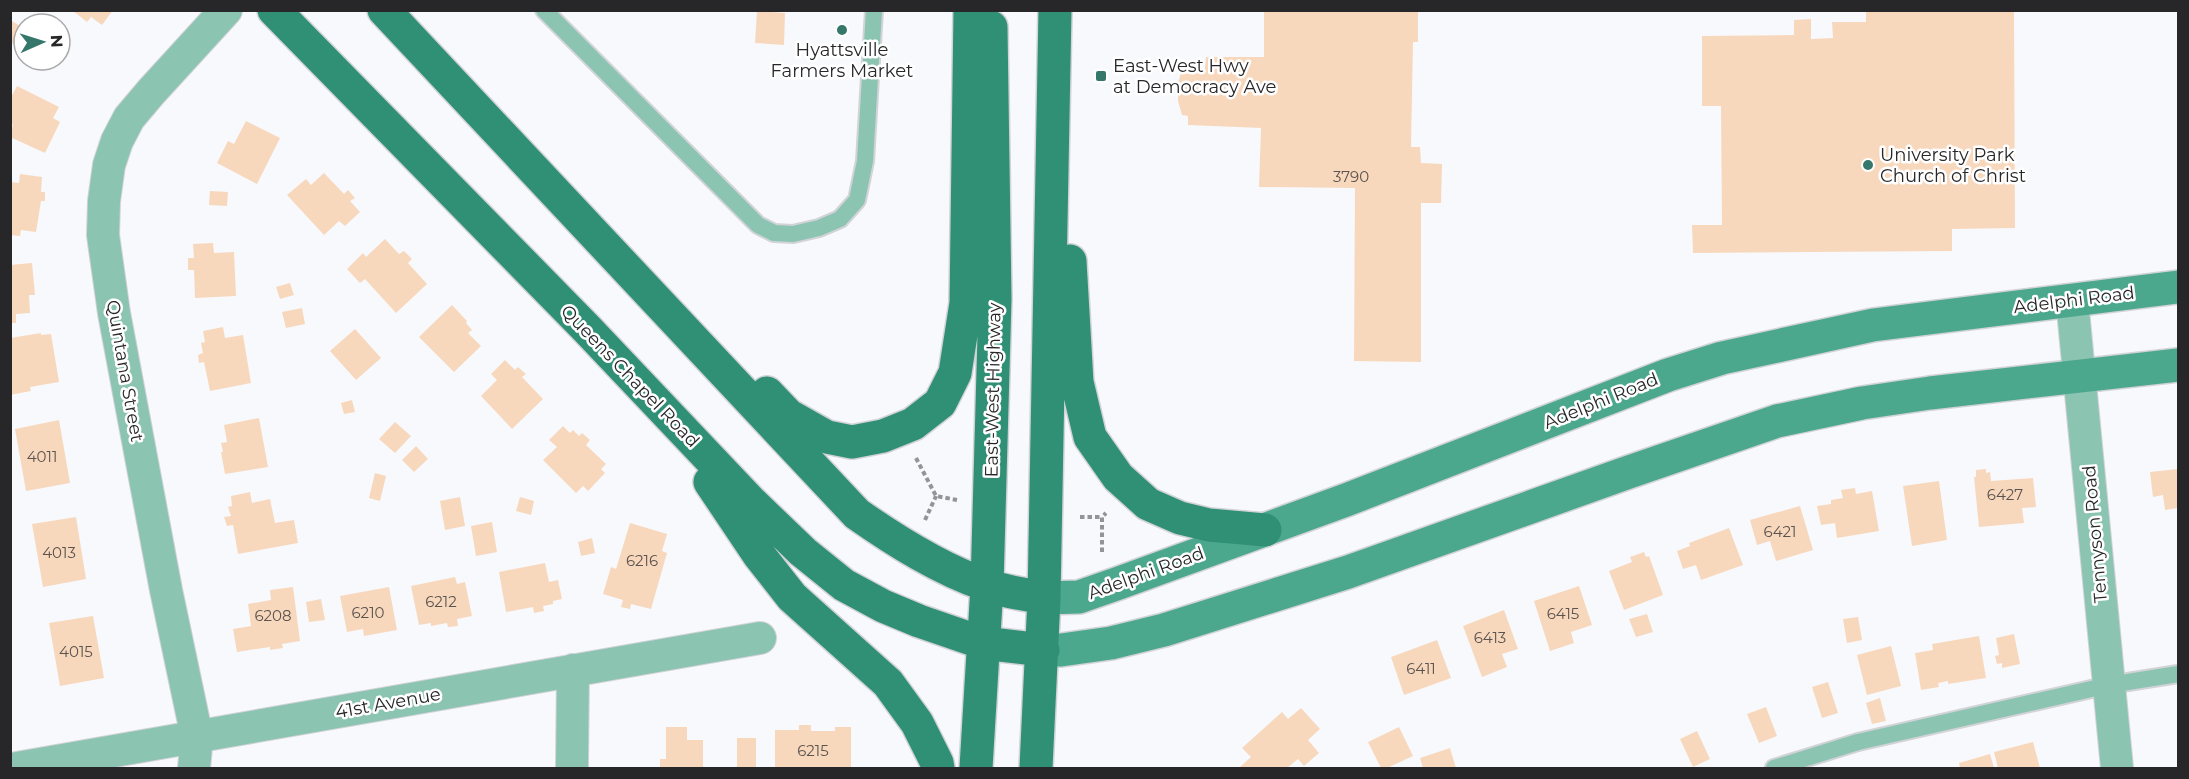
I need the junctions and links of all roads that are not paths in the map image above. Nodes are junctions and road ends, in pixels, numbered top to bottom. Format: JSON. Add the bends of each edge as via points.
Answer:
{"nodes":[{"id":1,"x":226,"y":10,"type":"edge"},
{"id":2,"x":274,"y":10,"type":"edge"},
{"id":3,"x":384,"y":10,"type":"edge"},
{"id":4,"x":544,"y":10,"type":"edge"},
{"id":5,"x":874,"y":10,"type":"edge"},
{"id":6,"x":970,"y":10,"type":"edge"},
{"id":7,"x":991,"y":10,"type":"edge"},
{"id":8,"x":1056,"y":10,"type":"edge"},
{"id":9,"x":578,"y":217,"type":"junction"},
{"id":10,"x":2178,"y":287,"type":"edge"},
{"id":11,"x":2072,"y":300,"type":"junction"},
{"id":12,"x":2178,"y":365,"type":"edge"},
{"id":13,"x":2080,"y":376,"type":"junction"},
{"id":14,"x":666,"y":412,"type":"junction"},
{"id":15,"x":1265,"y":530,"type":"junction"},
{"id":16,"x":987,"y":586,"type":"junction"},
{"id":17,"x":1044,"y":598,"type":"junction"},
{"id":18,"x":760,"y":638,"type":"dead end"},
{"id":19,"x":983,"y":643,"type":"junction"},
{"id":20,"x":1043,"y":650,"type":"junction"},
{"id":21,"x":573,"y":670,"type":"junction"},
{"id":22,"x":2178,"y":674,"type":"edge"},
{"id":23,"x":2109,"y":685,"type":"junction"},
{"id":24,"x":198,"y":737,"type":"junction"},
{"id":25,"x":17,"y":768,"type":"edge"},
{"id":26,"x":194,"y":768,"type":"edge"},
{"id":27,"x":572,"y":768,"type":"edge"},
{"id":28,"x":938,"y":768,"type":"edge"},
{"id":29,"x":976,"y":768,"type":"edge"},
{"id":30,"x":1036,"y":768,"type":"edge"},
{"id":31,"x":1774,"y":768,"type":"edge"},
{"id":32,"x":2117,"y":768,"type":"edge"}],
"edges":[{"from":1,"to":24,"type":"street","name":"Quintana Street","via":[[129,118],[109,165],[104,201],[103,235],[114,313],[165,590]]},
{"from":2,"to":14,"type":"main road","name":"Queens Chapel Road"},
{"from":3,"to":9,"type":"main road"},
{"from":4,"to":5,"type":"lane","via":[[758,225],[793,234],[840,219],[857,200],[865,161]]},
{"from":6,"to":9,"type":"main road","via":[[966,303],[955,373],[940,403],[913,424],[883,436],[852,442],[827,437],[788,414]]},
{"from":7,"to":16,"type":"main road","name":"East-West Highway","via":[[995,300]]},
{"from":8,"to":15,"type":"main road","via":[[1077,382],[1090,437],[1118,477],[1148,504],[1199,523]]},
{"from":8,"to":17,"type":"main road"},
{"from":9,"to":16,"type":"main road","via":[[857,514],[944,567]]},
{"from":10,"to":11,"type":"main road","name":"Adelphi Road"},
{"from":11,"to":13,"type":"street","name":"Tennyson Road"},
{"from":11,"to":15,"type":"main road","name":"Adelphi Road","via":[[1873,325],[1722,358],[1668,375]]},
{"from":12,"to":13,"type":"main road"},
{"from":13,"to":20,"type":"main road","via":[[1918,394],[1777,421],[1348,572],[1175,626],[1111,643]]},
{"from":13,"to":23,"type":"street","name":"Tennyson Road"},
{"from":14,"to":19,"type":"main road","name":"Queens Chapel Road","via":[[752,503],[844,585],[883,606]]},
{"from":14,"to":28,"type":"main road","via":[[759,555],[792,597],[888,683],[917,723]]},
{"from":15,"to":17,"type":"main road","name":"Adelphi Road","via":[[1079,597]]},
{"from":16,"to":17,"type":"main road"},
{"from":16,"to":19,"type":"main road","name":"East-West Highway"},
{"from":17,"to":20,"type":"main road"},
{"from":18,"to":21,"type":"street","name":"41st Avenue"},
{"from":19,"to":20,"type":"main road","name":"Queens Chapel Road"},
{"from":19,"to":29,"type":"main road","name":"East-West Highway"},
{"from":20,"to":30,"type":"main road"},
{"from":21,"to":24,"type":"street","name":"41st Avenue"},
{"from":21,"to":27,"type":"street"},
{"from":22,"to":23,"type":"lane"},
{"from":23,"to":31,"type":"lane","via":[[1858,741]]},
{"from":23,"to":32,"type":"street","name":"Tennyson Road"},
{"from":24,"to":25,"type":"street","name":"41st Avenue"},
{"from":24,"to":26,"type":"street","name":"Quintana Street"}]}
